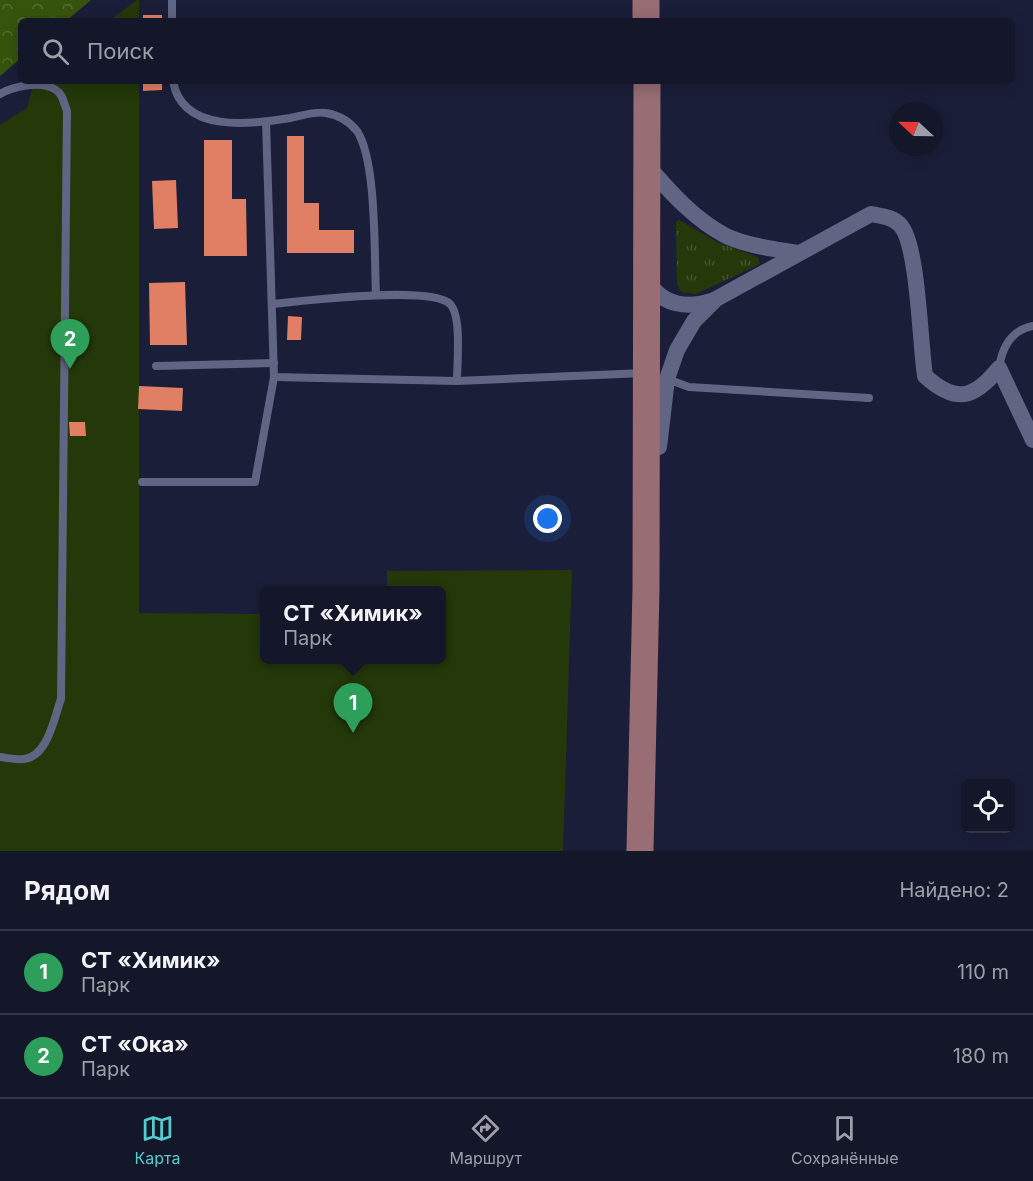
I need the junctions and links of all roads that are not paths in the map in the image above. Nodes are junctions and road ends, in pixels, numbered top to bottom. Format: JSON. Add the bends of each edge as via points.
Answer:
{"nodes":[{"id":1,"x":172,"y":0,"type":"edge"},
{"id":2,"x":646,"y":0,"type":"edge"},
{"id":3,"x":172,"y":18,"type":"edge"},
{"id":4,"x":646,"y":18,"type":"edge"},
{"id":5,"x":174,"y":84,"type":"edge"},
{"id":6,"x":647,"y":84,"type":"edge"},
{"id":7,"x":0,"y":94,"type":"edge"},
{"id":8,"x":266,"y":122,"type":"junction"},
{"id":9,"x":647,"y":165,"type":"junction"},
{"id":10,"x":798,"y":253,"type":"junction"},
{"id":11,"x":648,"y":281,"type":"junction"},
{"id":12,"x":376,"y":295,"type":"junction"},
{"id":13,"x":716,"y":300,"type":"junction"},
{"id":14,"x":272,"y":304,"type":"junction"},
{"id":15,"x":1033,"y":326,"type":"edge"},
{"id":16,"x":274,"y":363,"type":"junction"},
{"id":17,"x":156,"y":366,"type":"dead end"},
{"id":18,"x":999,"y":368,"type":"junction"},
{"id":19,"x":657,"y":376,"type":"junction"},
{"id":20,"x":274,"y":377,"type":"junction"},
{"id":21,"x":457,"y":381,"type":"junction"},
{"id":22,"x":869,"y":398,"type":"dead end"},
{"id":23,"x":1033,"y":440,"type":"edge"},
{"id":24,"x":142,"y":482,"type":"dead end"},
{"id":25,"x":0,"y":758,"type":"edge"},
{"id":26,"x":640,"y":851,"type":"edge"}],
"edges":[{"from":1,"to":3,"type":"lane"},
{"from":2,"to":4,"type":"main road"},
{"from":5,"to":8,"type":"lane","via":[[175,93],[191,111],[213,122]]},
{"from":6,"to":9,"type":"main road"},
{"from":7,"to":25,"type":"lane","via":[[11,88],[42,85],[55,89],[67,111],[67,123],[61,699],[42,748],[24,760]]},
{"from":8,"to":12,"type":"lane","via":[[324,112],[344,118],[357,132],[368,158]]},
{"from":8,"to":14,"type":"lane"},
{"from":9,"to":10,"type":"street","via":[[678,201],[727,236]]},
{"from":9,"to":11,"type":"main road"},
{"from":10,"to":13,"type":"street"},
{"from":10,"to":18,"type":"street","via":[[871,214],[900,224],[911,245],[925,376],[941,391],[962,395],[982,388]]},
{"from":11,"to":13,"type":"street","via":[[656,294],[668,301],[689,306]]},
{"from":11,"to":19,"type":"main road"},
{"from":12,"to":14,"type":"lane"},
{"from":12,"to":21,"type":"lane","via":[[439,298],[450,304],[456,317]]},
{"from":13,"to":19,"type":"street","via":[[694,321]]},
{"from":14,"to":16,"type":"lane"},
{"from":15,"to":18,"type":"lane","via":[[1016,333],[1002,350]]},
{"from":16,"to":17,"type":"lane"},
{"from":16,"to":20,"type":"lane"},
{"from":18,"to":23,"type":"street"},
{"from":19,"to":21,"type":"lane"},
{"from":19,"to":22,"type":"lane","via":[[689,387]]},
{"from":19,"to":26,"type":"main road","via":[[646,520]]},
{"from":20,"to":21,"type":"lane"},
{"from":20,"to":24,"type":"lane","via":[[255,482]]}]}
